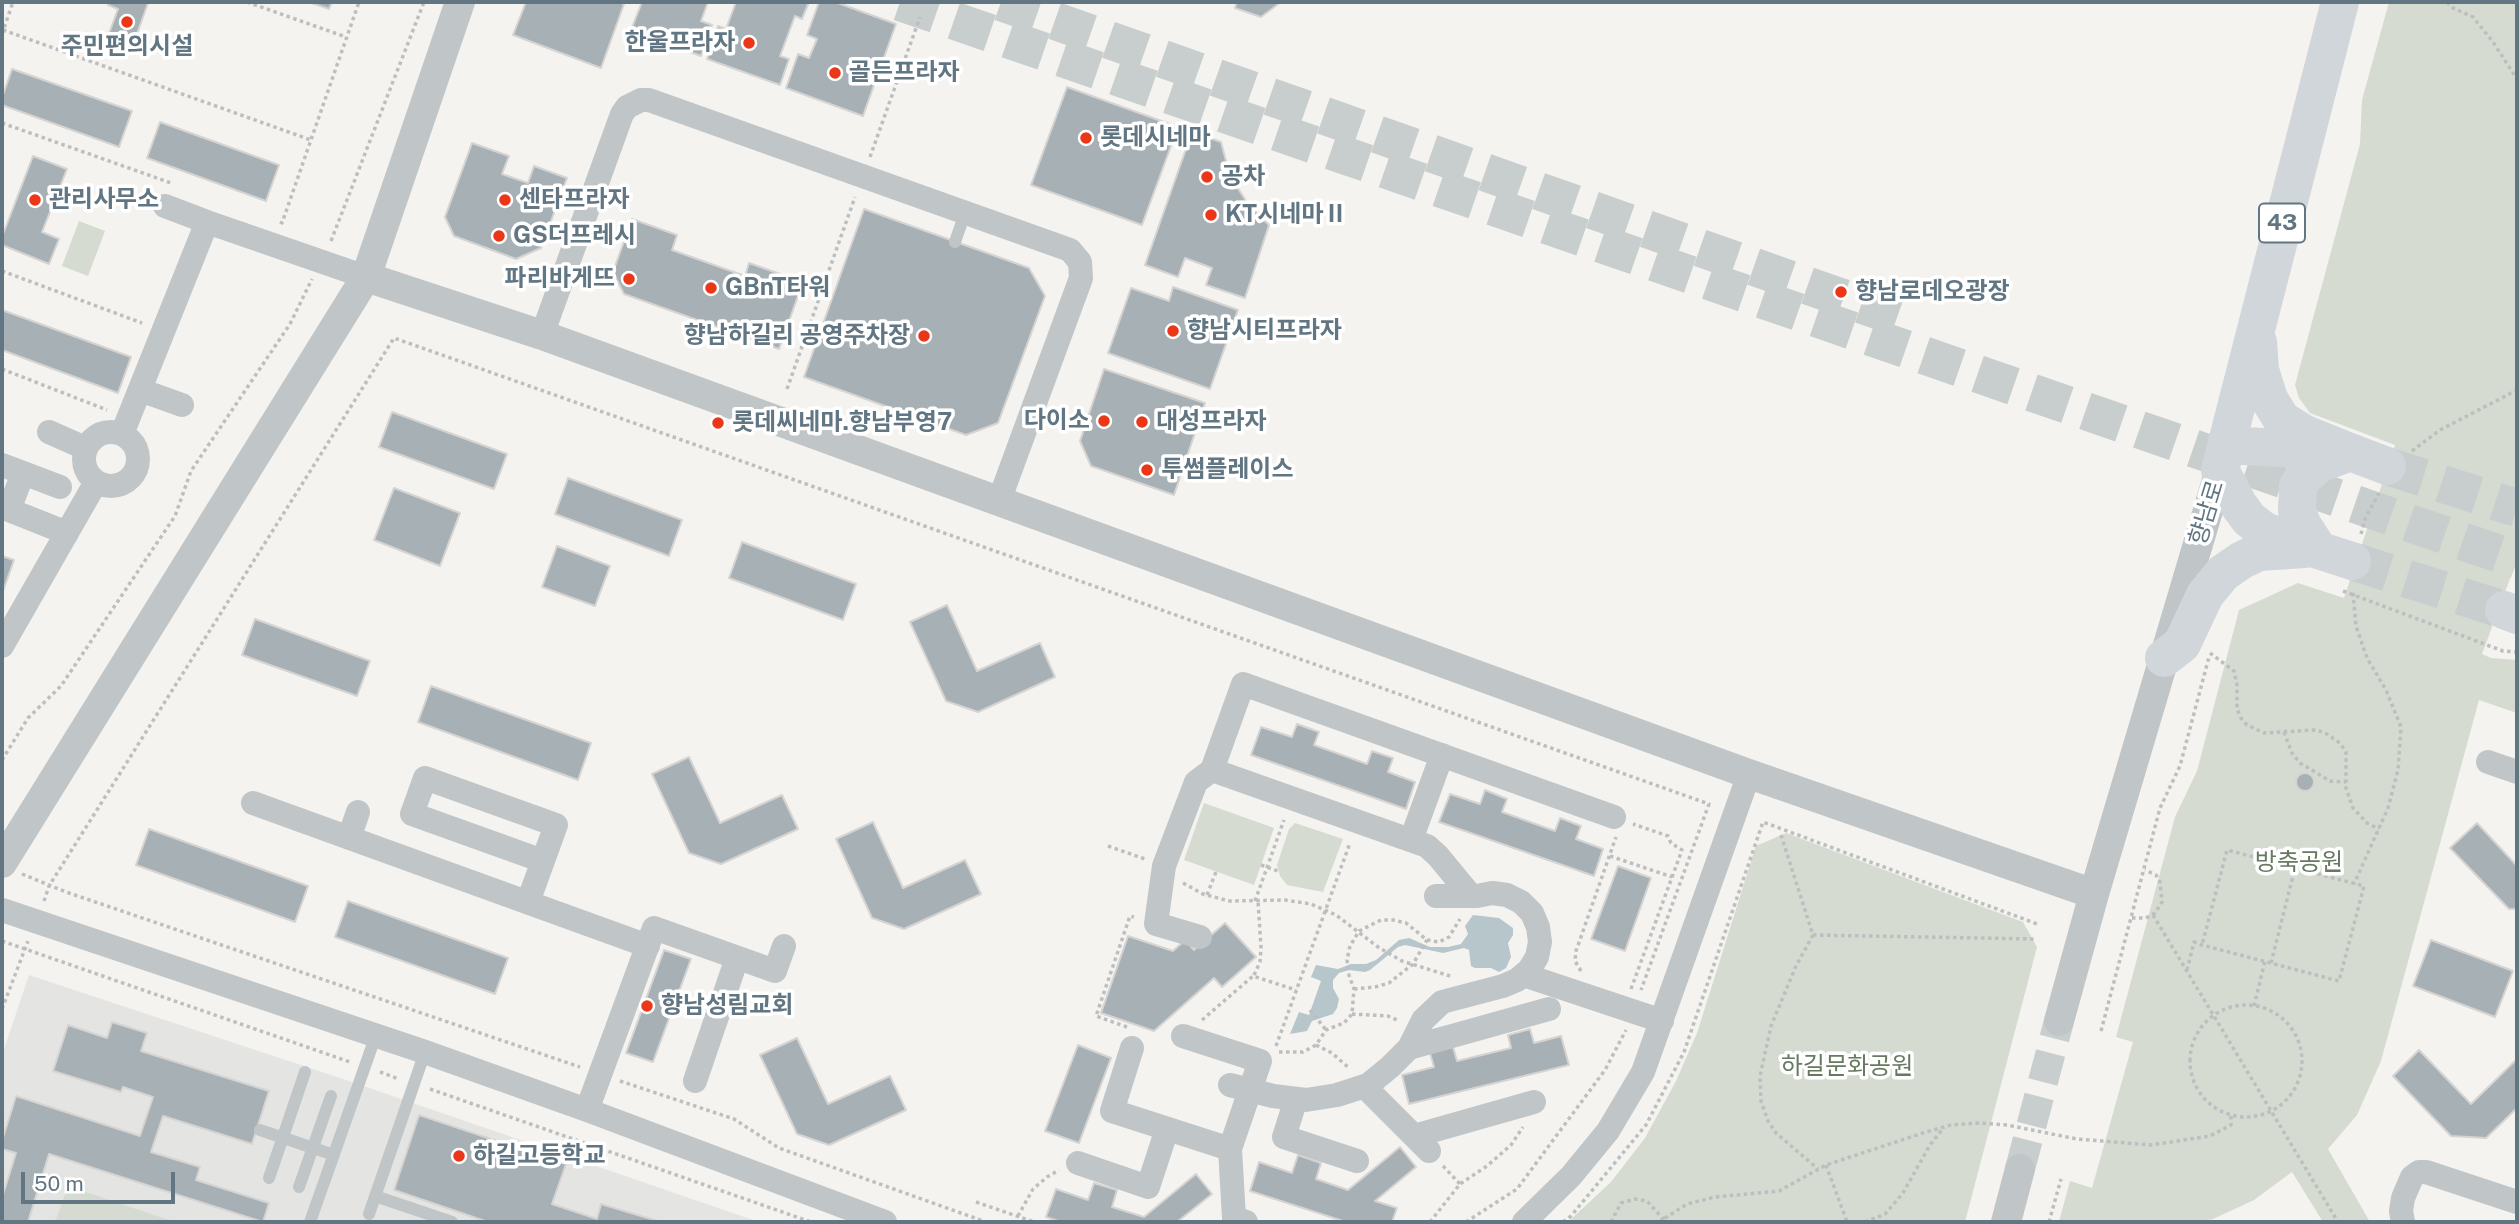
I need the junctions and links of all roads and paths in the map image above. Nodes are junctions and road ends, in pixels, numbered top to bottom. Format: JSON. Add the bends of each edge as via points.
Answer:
{"nodes":[{"id":1,"x":13,"y":2,"type":"edge"},
{"id":2,"x":247,"y":2,"type":"edge"},
{"id":3,"x":359,"y":2,"type":"edge"},
{"id":4,"x":424,"y":2,"type":"edge"},
{"id":5,"x":460,"y":2,"type":"edge"},
{"id":6,"x":2340,"y":2,"type":"edge"},
{"id":7,"x":2447,"y":2,"type":"edge"},
{"id":8,"x":920,"y":17,"type":"dead end"},
{"id":9,"x":2,"y":32,"type":"edge"},
{"id":10,"x":346,"y":37,"type":"junction"},
{"id":11,"x":2517,"y":79,"type":"edge"},
{"id":12,"x":2,"y":123,"type":"edge"},
{"id":13,"x":311,"y":140,"type":"junction"},
{"id":14,"x":863,"y":176,"type":"junction"},
{"id":15,"x":180,"y":186,"type":"dead end"},
{"id":16,"x":165,"y":206,"type":"dead end"},
{"id":17,"x":965,"y":213,"type":"junction"},
{"id":18,"x":270,"y":218,"type":"dead end"},
{"id":19,"x":207,"y":222,"type":"junction"},
{"id":20,"x":955,"y":242,"type":"dead end"},
{"id":21,"x":321,"y":262,"type":"junction"},
{"id":22,"x":2,"y":271,"type":"edge"},
{"id":23,"x":366,"y":277,"type":"junction"},
{"id":24,"x":2257,"y":322,"type":"junction"},
{"id":25,"x":163,"y":331,"type":"junction"},
{"id":26,"x":542,"y":335,"type":"junction"},
{"id":27,"x":2,"y":369,"type":"edge"},
{"id":28,"x":787,"y":389,"type":"dead end"},
{"id":29,"x":140,"y":390,"type":"junction"},
{"id":30,"x":2517,"y":390,"type":"edge"},
{"id":31,"x":182,"y":405,"type":"dead end"},
{"id":32,"x":118,"y":423,"type":"junction"},
{"id":33,"x":50,"y":432,"type":"dead end"},
{"id":34,"x":85,"y":448,"type":"junction"},
{"id":35,"x":2350,"y":453,"type":"junction"},
{"id":36,"x":2223,"y":457,"type":"junction"},
{"id":37,"x":13,"y":469,"type":"edge"},
{"id":38,"x":2393,"y":469,"type":"junction"},
{"id":39,"x":96,"y":482,"type":"junction"},
{"id":40,"x":60,"y":487,"type":"dead end"},
{"id":41,"x":999,"y":501,"type":"junction"},
{"id":42,"x":67,"y":533,"type":"junction"},
{"id":43,"x":2343,"y":564,"type":"junction"},
{"id":44,"x":2213,"y":642,"type":"dead end"},
{"id":45,"x":2,"y":646,"type":"edge"},
{"id":46,"x":2517,"y":652,"type":"edge"},
{"id":47,"x":2210,"y":653,"type":"junction"},
{"id":48,"x":2164,"y":658,"type":"junction"},
{"id":49,"x":2284,"y":732,"type":"junction"},
{"id":50,"x":1442,"y":755,"type":"junction"},
{"id":51,"x":2,"y":760,"type":"edge"},
{"id":52,"x":2488,"y":762,"type":"dead end"},
{"id":53,"x":1212,"y":770,"type":"junction"},
{"id":54,"x":2517,"y":772,"type":"edge"},
{"id":55,"x":1749,"y":774,"type":"junction"},
{"id":56,"x":2346,"y":782,"type":"junction"},
{"id":57,"x":1292,"y":798,"type":"junction"},
{"id":58,"x":253,"y":803,"type":"dead end"},
{"id":59,"x":358,"y":812,"type":"dead end"},
{"id":60,"x":1618,"y":819,"type":"junction"},
{"id":61,"x":1358,"y":822,"type":"junction"},
{"id":62,"x":2379,"y":829,"type":"junction"},
{"id":63,"x":1781,"y":835,"type":"dead end"},
{"id":64,"x":349,"y":838,"type":"junction"},
{"id":65,"x":1411,"y":840,"type":"junction"},
{"id":66,"x":1108,"y":846,"type":"dead end"},
{"id":67,"x":1124,"y":852,"type":"dead end"},
{"id":68,"x":1610,"y":856,"type":"junction"},
{"id":69,"x":543,"y":861,"type":"junction"},
{"id":70,"x":2,"y":863,"type":"edge"},
{"id":71,"x":1261,"y":865,"type":"dead end"},
{"id":72,"x":1164,"y":866,"type":"junction"},
{"id":73,"x":1267,"y":867,"type":"junction"},
{"id":74,"x":2295,"y":868,"type":"junction"},
{"id":75,"x":2145,"y":870,"type":"junction"},
{"id":76,"x":1278,"y":871,"type":"dead end"},
{"id":77,"x":1216,"y":872,"type":"dead end"},
{"id":78,"x":1672,"y":877,"type":"junction"},
{"id":79,"x":38,"y":881,"type":"dead end"},
{"id":80,"x":2354,"y":884,"type":"junction"},
{"id":81,"x":50,"y":886,"type":"junction"},
{"id":82,"x":46,"y":894,"type":"dead end"},
{"id":83,"x":2094,"y":894,"type":"junction"},
{"id":84,"x":1207,"y":895,"type":"junction"},
{"id":85,"x":1436,"y":896,"type":"dead end"},
{"id":86,"x":1467,"y":897,"type":"junction"},
{"id":87,"x":1256,"y":901,"type":"junction"},
{"id":88,"x":528,"y":902,"type":"junction"},
{"id":89,"x":2,"y":910,"type":"edge"},
{"id":90,"x":1326,"y":910,"type":"junction"},
{"id":91,"x":2153,"y":915,"type":"junction"},
{"id":92,"x":2132,"y":918,"type":"junction"},
{"id":93,"x":1156,"y":924,"type":"junction"},
{"id":94,"x":2040,"y":925,"type":"dead end"},
{"id":95,"x":1359,"y":930,"type":"junction"},
{"id":96,"x":1813,"y":935,"type":"junction"},
{"id":97,"x":1200,"y":937,"type":"dead end"},
{"id":98,"x":2034,"y":939,"type":"dead end"},
{"id":99,"x":1427,"y":940,"type":"junction"},
{"id":100,"x":2,"y":941,"type":"edge"},
{"id":101,"x":28,"y":942,"type":"dead end"},
{"id":102,"x":14,"y":945,"type":"dead end"},
{"id":103,"x":2202,"y":945,"type":"junction"},
{"id":104,"x":648,"y":946,"type":"junction"},
{"id":105,"x":784,"y":946,"type":"dead end"},
{"id":106,"x":737,"y":958,"type":"junction"},
{"id":107,"x":2265,"y":961,"type":"junction"},
{"id":108,"x":2271,"y":963,"type":"junction"},
{"id":109,"x":1413,"y":964,"type":"junction"},
{"id":110,"x":2187,"y":970,"type":"junction"},
{"id":111,"x":1584,"y":974,"type":"dead end"},
{"id":112,"x":1253,"y":975,"type":"junction"},
{"id":113,"x":1524,"y":975,"type":"junction"},
{"id":114,"x":1446,"y":982,"type":"dead end"},
{"id":115,"x":1619,"y":985,"type":"dead end"},
{"id":116,"x":1354,"y":989,"type":"junction"},
{"id":117,"x":1296,"y":990,"type":"junction"},
{"id":118,"x":2254,"y":1006,"type":"junction"},
{"id":119,"x":2,"y":1009,"type":"edge"},
{"id":120,"x":1549,"y":1009,"type":"dead end"},
{"id":121,"x":1310,"y":1010,"type":"dead end"},
{"id":122,"x":1633,"y":1011,"type":"junction"},
{"id":123,"x":1352,"y":1014,"type":"junction"},
{"id":124,"x":2214,"y":1015,"type":"junction"},
{"id":125,"x":1662,"y":1021,"type":"junction"},
{"id":126,"x":2059,"y":1021,"type":"tunnel mouth"},
{"id":127,"x":1326,"y":1030,"type":"junction"},
{"id":128,"x":2101,"y":1031,"type":"dead end"},
{"id":129,"x":376,"y":1035,"type":"junction"},
{"id":130,"x":1130,"y":1037,"type":"joint"},
{"id":131,"x":1183,"y":1037,"type":"joint"},
{"id":132,"x":1413,"y":1039,"type":"junction"},
{"id":133,"x":1316,"y":1045,"type":"junction"},
{"id":134,"x":425,"y":1052,"type":"junction"},
{"id":135,"x":305,"y":1072,"type":"dead end"},
{"id":136,"x":600,"y":1074,"type":"junction"},
{"id":137,"x":1354,"y":1080,"type":"junction"},
{"id":138,"x":695,"y":1081,"type":"dead end"},
{"id":139,"x":1240,"y":1088,"type":"junction"},
{"id":140,"x":331,"y":1096,"type":"dead end"},
{"id":141,"x":1296,"y":1098,"type":"junction"},
{"id":142,"x":1530,"y":1103,"type":"joint"},
{"id":143,"x":587,"y":1110,"type":"junction"},
{"id":144,"x":2273,"y":1110,"type":"junction"},
{"id":145,"x":2231,"y":1116,"type":"junction"},
{"id":146,"x":1944,"y":1127,"type":"junction"},
{"id":147,"x":260,"y":1129,"type":"dead end"},
{"id":148,"x":1167,"y":1129,"type":"junction"},
{"id":149,"x":283,"y":1137,"type":"junction"},
{"id":150,"x":313,"y":1148,"type":"junction"},
{"id":151,"x":1230,"y":1149,"type":"junction"},
{"id":152,"x":334,"y":1155,"type":"junction"},
{"id":153,"x":1357,"y":1161,"type":"dead end"},
{"id":154,"x":1078,"y":1163,"type":"joint"},
{"id":155,"x":1826,"y":1165,"type":"junction"},
{"id":156,"x":1819,"y":1169,"type":"junction"},
{"id":157,"x":2020,"y":1169,"type":"tunnel mouth"},
{"id":158,"x":269,"y":1178,"type":"dead end"},
{"id":159,"x":2061,"y":1179,"type":"dead end"},
{"id":160,"x":299,"y":1187,"type":"dead end"},
{"id":161,"x":375,"y":1196,"type":"junction"},
{"id":162,"x":976,"y":1202,"type":"dead end"},
{"id":163,"x":2517,"y":1202,"type":"edge"},
{"id":164,"x":369,"y":1214,"type":"dead end"},
{"id":165,"x":840,"y":1214,"type":"edge"},
{"id":166,"x":1018,"y":1216,"type":"junction"},
{"id":167,"x":1238,"y":1221,"type":"edge"},
{"id":168,"x":1663,"y":1221,"type":"edge"},
{"id":169,"x":310,"y":1222,"type":"edge"},
{"id":170,"x":452,"y":1222,"type":"edge"},
{"id":171,"x":885,"y":1222,"type":"edge"},
{"id":172,"x":986,"y":1222,"type":"edge"},
{"id":173,"x":1034,"y":1222,"type":"edge"},
{"id":174,"x":1430,"y":1222,"type":"edge"},
{"id":175,"x":1466,"y":1222,"type":"edge"},
{"id":176,"x":1524,"y":1222,"type":"edge"},
{"id":177,"x":1563,"y":1222,"type":"edge"},
{"id":178,"x":1611,"y":1222,"type":"edge"},
{"id":179,"x":1847,"y":1222,"type":"edge"},
{"id":180,"x":1866,"y":1222,"type":"edge"},
{"id":181,"x":2006,"y":1222,"type":"edge"},
{"id":182,"x":2049,"y":1222,"type":"edge"},
{"id":183,"x":2339,"y":1222,"type":"edge"},
{"id":184,"x":2403,"y":1222,"type":"edge"}],
"edges":[{"from":1,"to":9,"type":"path"},
{"from":2,"to":10,"type":"path"},
{"from":3,"to":10,"type":"path"},
{"from":4,"to":21,"type":"path"},
{"from":5,"to":23,"type":"street"},
{"from":6,"to":24,"type":"main road","name":"향남로","number":"43"},
{"from":7,"to":11,"type":"path","via":[[2473,17]]},
{"from":8,"to":14,"type":"path"},
{"from":9,"to":13,"type":"path"},
{"from":10,"to":13,"type":"path"},
{"from":12,"to":15,"type":"path"},
{"from":13,"to":18,"type":"path","via":[[282,223]]},
{"from":14,"to":17,"type":"street"},
{"from":14,"to":26,"type":"street","via":[[649,100],[633,103],[622,114]]},
{"from":14,"to":28,"type":"path"},
{"from":16,"to":19,"type":"street"},
{"from":17,"to":20,"type":"lane"},
{"from":17,"to":41,"type":"street","via":[[1070,250],[1082,270]]},
{"from":19,"to":21,"type":"street"},
{"from":19,"to":25,"type":"street"},
{"from":21,"to":23,"type":"street"},
{"from":21,"to":51,"type":"path","via":[[290,324],[191,471],[175,516],[61,685],[28,718]]},
{"from":22,"to":25,"type":"path"},
{"from":23,"to":26,"type":"street"},
{"from":23,"to":70,"type":"street"},
{"from":24,"to":35,"type":"main road","via":[[2260,370],[2281,420]]},
{"from":24,"to":36,"type":"main road","name":"향남로","number":"43"},
{"from":25,"to":29,"type":"street"},
{"from":26,"to":41,"type":"street"},
{"from":27,"to":32,"type":"path"},
{"from":29,"to":31,"type":"street"},
{"from":29,"to":32,"type":"street"},
{"from":30,"to":38,"type":"path","via":[[2440,430]]},
{"from":32,"to":34,"type":"street"},
{"from":32,"to":39,"type":"street","via":[[138,452],[136,470],[118,486]]},
{"from":33,"to":34,"type":"street"},
{"from":34,"to":39,"type":"street","via":[[84,467]]},
{"from":35,"to":36,"type":"main road"},
{"from":35,"to":38,"type":"main road"},
{"from":35,"to":43,"type":"main road","via":[[2319,464],[2305,476],[2296,496],[2303,526]]},
{"from":36,"to":43,"type":"main road","via":[[2238,504],[2249,519],[2263,530]]},
{"from":36,"to":48,"type":"street","name":"향남로"},
{"from":37,"to":40,"type":"street"},
{"from":37,"to":42,"type":"street","via":[[9,510]]},
{"from":38,"to":43,"type":"path"},
{"from":39,"to":42,"type":"street"},
{"from":41,"to":55,"type":"street"},
{"from":42,"to":45,"type":"street"},
{"from":43,"to":46,"type":"path","via":[[2503,651]]},
{"from":43,"to":48,"type":"main road","via":[[2259,552],[2242,560],[2223,573],[2205,595],[2182,644]]},
{"from":43,"to":62,"type":"path","via":[[2356,626],[2401,727],[2398,770]]},
{"from":44,"to":47,"type":"path"},
{"from":47,"to":49,"type":"path","via":[[2234,671],[2237,709],[2247,725],[2264,733]]},
{"from":47,"to":75,"type":"path","via":[[2180,766],[2160,807]]},
{"from":48,"to":83,"type":"street","name":"향남로"},
{"from":49,"to":56,"type":"path","via":[[2300,762],[2330,781]]},
{"from":49,"to":56,"type":"path","via":[[2314,730],[2333,737],[2346,752]]},
{"from":50,"to":53,"type":"street","via":[[1243,684]]},
{"from":50,"to":60,"type":"street"},
{"from":50,"to":65,"type":"street"},
{"from":52,"to":54,"type":"street"},
{"from":53,"to":57,"type":"street"},
{"from":53,"to":72,"type":"street","via":[[1196,782]]},
{"from":55,"to":83,"type":"street"},
{"from":55,"to":125,"type":"street"},
{"from":56,"to":62,"type":"path","via":[[2353,808]]},
{"from":57,"to":61,"type":"street"},
{"from":57,"to":73,"type":"path"},
{"from":58,"to":64,"type":"street"},
{"from":59,"to":64,"type":"street"},
{"from":60,"to":68,"type":"path"},
{"from":60,"to":78,"type":"path","via":[[1668,836],[1682,850]]},
{"from":61,"to":65,"type":"street"},
{"from":61,"to":90,"type":"path"},
{"from":62,"to":80,"type":"path"},
{"from":63,"to":96,"type":"path"},
{"from":64,"to":88,"type":"street"},
{"from":65,"to":86,"type":"street","via":[[1438,856]]},
{"from":66,"to":67,"type":"path"},
{"from":68,"to":78,"type":"path"},
{"from":68,"to":111,"type":"path","via":[[1576,951],[1575,961]]},
{"from":69,"to":69,"type":"street","via":[[556,825],[425,778],[412,814]]},
{"from":69,"to":88,"type":"street"},
{"from":71,"to":73,"type":"path"},
{"from":72,"to":84,"type":"path","via":[[1182,883]]},
{"from":72,"to":93,"type":"street"},
{"from":73,"to":76,"type":"path"},
{"from":73,"to":87,"type":"path"},
{"from":74,"to":80,"type":"path"},
{"from":74,"to":103,"type":"path","via":[[2227,850]]},
{"from":74,"to":108,"type":"path"},
{"from":75,"to":91,"type":"path","via":[[2156,875],[2162,888],[2162,902]]},
{"from":75,"to":92,"type":"path"},
{"from":77,"to":84,"type":"path"},
{"from":78,"to":115,"type":"path","via":[[1631,989]]},
{"from":79,"to":81,"type":"path"},
{"from":80,"to":108,"type":"path","via":[[2364,886],[2339,981]]},
{"from":81,"to":82,"type":"path"},
{"from":81,"to":122,"type":"path","via":[[394,338],[1709,804]]},
{"from":81,"to":136,"type":"path"},
{"from":83,"to":126,"type":"street","name":"향남로"},
{"from":84,"to":87,"type":"path"},
{"from":85,"to":86,"type":"street"},
{"from":86,"to":99,"type":"path","via":[[1449,937],[1439,942]]},
{"from":86,"to":113,"type":"street","via":[[1507,895],[1532,913],[1540,942],[1537,957]]},
{"from":87,"to":90,"type":"path","via":[[1285,900]]},
{"from":87,"to":112,"type":"path","via":[[1261,947]]},
{"from":88,"to":104,"type":"street"},
{"from":89,"to":129,"type":"street"},
{"from":90,"to":95,"type":"path"},
{"from":90,"to":117,"type":"path"},
{"from":91,"to":92,"type":"path"},
{"from":91,"to":110,"type":"path"},
{"from":92,"to":128,"type":"path"},
{"from":93,"to":97,"type":"street"},
{"from":93,"to":130,"type":"path","via":[[1130,916],[1096,1016]]},
{"from":94,"to":177,"type":"path","via":[[1763,822],[1684,1052],[1646,1125]]},
{"from":95,"to":99,"type":"path","via":[[1392,920],[1406,923]]},
{"from":95,"to":109,"type":"path","via":[[1378,947]]},
{"from":95,"to":116,"type":"path","via":[[1347,960]]},
{"from":96,"to":98,"type":"path"},
{"from":96,"to":156,"type":"path","via":[[1783,996],[1760,1076],[1768,1121]]},
{"from":99,"to":109,"type":"path"},
{"from":100,"to":102,"type":"path"},
{"from":101,"to":119,"type":"path"},
{"from":103,"to":107,"type":"path"},
{"from":103,"to":110,"type":"path","via":[[2194,942]]},
{"from":104,"to":106,"type":"street","via":[[654,929]]},
{"from":104,"to":136,"type":"street"},
{"from":105,"to":106,"type":"street","via":[[775,971]]},
{"from":106,"to":138,"type":"street"},
{"from":107,"to":108,"type":"path"},
{"from":107,"to":118,"type":"path"},
{"from":109,"to":114,"type":"path","via":[[1454,978]]},
{"from":109,"to":116,"type":"path","via":[[1389,983]]},
{"from":110,"to":124,"type":"path"},
{"from":112,"to":117,"type":"path"},
{"from":112,"to":131,"type":"path"},
{"from":113,"to":122,"type":"street"},
{"from":113,"to":132,"type":"street","via":[[1503,986],[1443,1002],[1423,1020]]},
{"from":116,"to":123,"type":"path"},
{"from":117,"to":133,"type":"path","via":[[1274,1051],[1303,1052]]},
{"from":118,"to":124,"type":"path","via":[[2231,1007]]},
{"from":118,"to":144,"type":"path","via":[[2283,1019],[2295,1033],[2301,1051],[2296,1088]]},
{"from":120,"to":132,"type":"street"},
{"from":121,"to":127,"type":"path"},
{"from":122,"to":125,"type":"street"},
{"from":122,"to":175,"type":"path","via":[[1605,1070],[1517,1189]]},
{"from":123,"to":127,"type":"path"},
{"from":123,"to":132,"type":"path","via":[[1388,1016]]},
{"from":124,"to":144,"type":"path"},
{"from":124,"to":145,"type":"path","via":[[2192,1043],[2190,1070],[2200,1095]]},
{"from":125,"to":176,"type":"street","via":[[1643,1072],[1608,1130],[1571,1176]]},
{"from":127,"to":133,"type":"path"},
{"from":129,"to":134,"type":"street"},
{"from":129,"to":152,"type":"lane"},
{"from":130,"to":148,"type":"street","via":[[1112,1111]]},
{"from":131,"to":139,"type":"street","via":[[1260,1061]]},
{"from":132,"to":137,"type":"street","via":[[1390,1067]]},
{"from":133,"to":137,"type":"path","via":[[1346,1063]]},
{"from":134,"to":143,"type":"street"},
{"from":134,"to":161,"type":"lane"},
{"from":135,"to":149,"type":"lane"},
{"from":136,"to":143,"type":"street"},
{"from":136,"to":172,"type":"path","via":[[734,1119],[779,1148]]},
{"from":137,"to":141,"type":"street","via":[[1337,1096]]},
{"from":137,"to":142,"type":"street","via":[[1422,1144]]},
{"from":139,"to":141,"type":"street"},
{"from":139,"to":151,"type":"street"},
{"from":140,"to":150,"type":"lane"},
{"from":141,"to":153,"type":"street","via":[[1284,1137]]},
{"from":142,"to":174,"type":"path","via":[[1511,1145],[1460,1184]]},
{"from":143,"to":165,"type":"street"},
{"from":144,"to":145,"type":"path","via":[[2250,1118]]},
{"from":144,"to":183,"type":"path"},
{"from":145,"to":146,"type":"path","via":[[2231,1125],[2210,1136],[2151,1144],[2077,1139],[2007,1125]]},
{"from":146,"to":155,"type":"path"},
{"from":146,"to":180,"type":"path","via":[[1903,1193],[1885,1214]]},
{"from":147,"to":149,"type":"lane"},
{"from":148,"to":151,"type":"street"},
{"from":148,"to":154,"type":"street","via":[[1145,1193]]},
{"from":149,"to":150,"type":"lane"},
{"from":149,"to":158,"type":"lane"},
{"from":150,"to":152,"type":"lane"},
{"from":150,"to":160,"type":"lane"},
{"from":151,"to":167,"type":"street"},
{"from":152,"to":169,"type":"lane"},
{"from":154,"to":166,"type":"path","via":[[1033,1189]]},
{"from":155,"to":156,"type":"path"},
{"from":155,"to":179,"type":"path"},
{"from":156,"to":168,"type":"path","via":[[1779,1191],[1687,1204]]},
{"from":157,"to":181,"type":"street"},
{"from":159,"to":182,"type":"path"},
{"from":161,"to":164,"type":"lane"},
{"from":161,"to":170,"type":"lane"},
{"from":162,"to":166,"type":"path"},
{"from":163,"to":184,"type":"street","via":[[2418,1172],[2403,1198]]},
{"from":165,"to":171,"type":"street"},
{"from":166,"to":173,"type":"path"},
{"from":168,"to":178,"type":"path","via":[[1647,1201],[1635,1199],[1621,1203]]}]}
